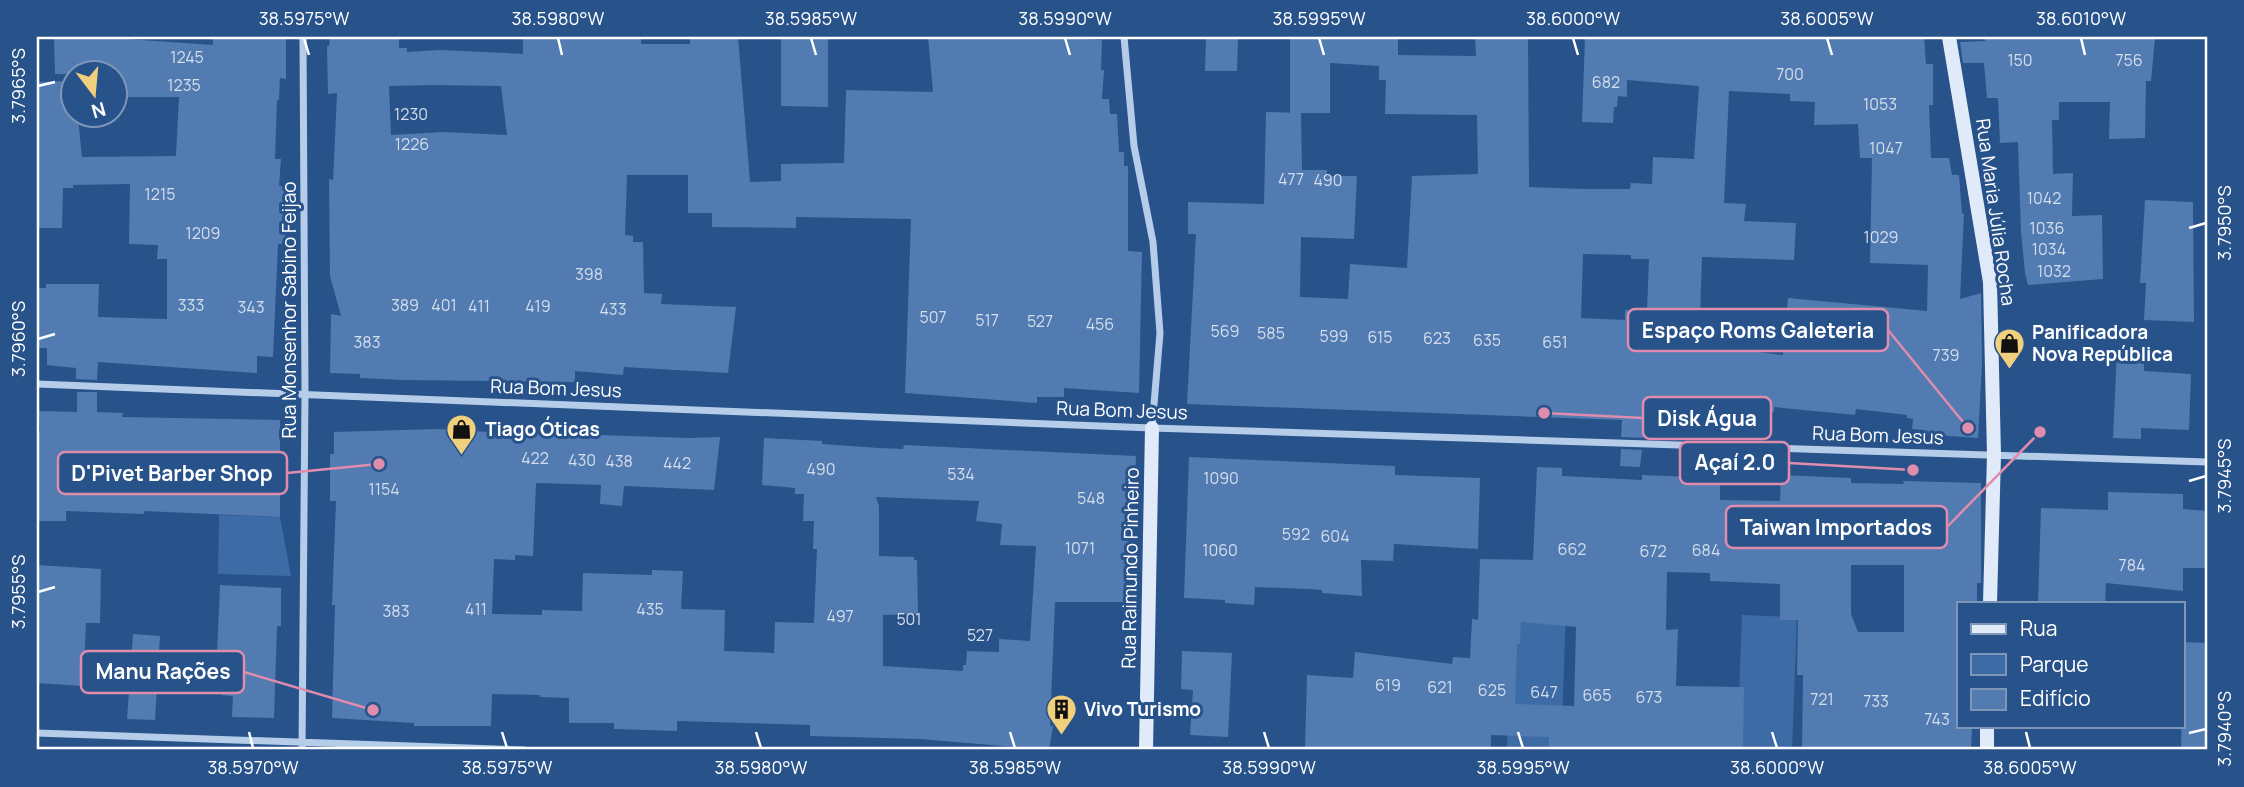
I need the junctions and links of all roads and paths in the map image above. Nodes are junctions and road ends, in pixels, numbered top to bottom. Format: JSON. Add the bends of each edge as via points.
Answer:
{"nodes":[{"id":1,"x":303,"y":37,"type":"edge"},
{"id":2,"x":1124,"y":37,"type":"edge"},
{"id":3,"x":1949,"y":37,"type":"edge"},
{"id":4,"x":37,"y":384,"type":"edge"},
{"id":5,"x":305,"y":394,"type":"junction"},
{"id":6,"x":1152,"y":428,"type":"junction"},
{"id":7,"x":1994,"y":455,"type":"junction"},
{"id":8,"x":2207,"y":462,"type":"edge"},
{"id":9,"x":1990,"y":602,"type":"edge"},
{"id":10,"x":1987,"y":728,"type":"edge"},
{"id":11,"x":37,"y":733,"type":"edge"},
{"id":12,"x":302,"y":746,"type":"edge"},
{"id":13,"x":524,"y":750,"type":"edge"},
{"id":14,"x":1146,"y":750,"type":"edge"},
{"id":15,"x":1987,"y":750,"type":"edge"}],
"edges":[{"from":1,"to":5,"type":"street","name":"Rua Monsenhor Sabino Feijao"},
{"from":2,"to":6,"type":"street","via":[[1134,146],[1153,242],[1160,333]]},
{"from":3,"to":7,"type":"street","name":"Rua Maria Júlia Rocha","via":[[1990,282]]},
{"from":4,"to":5,"type":"street","name":"Rua Bom Jesus"},
{"from":5,"to":6,"type":"street","name":"Rua Bom Jesus"},
{"from":5,"to":12,"type":"street","name":"Rua Monsenhor Sabino Feijao"},
{"from":6,"to":7,"type":"street","name":"Rua Bom Jesus"},
{"from":6,"to":14,"type":"street","name":"Rua Raimundo Pinheiro"},
{"from":7,"to":8,"type":"street","name":"Rua Bom Jesus"},
{"from":7,"to":9,"type":"street","name":"Rua Maria Júlia Rocha"},
{"from":10,"to":15,"type":"street"},
{"from":11,"to":12,"type":"street"},
{"from":12,"to":13,"type":"street"}]}
